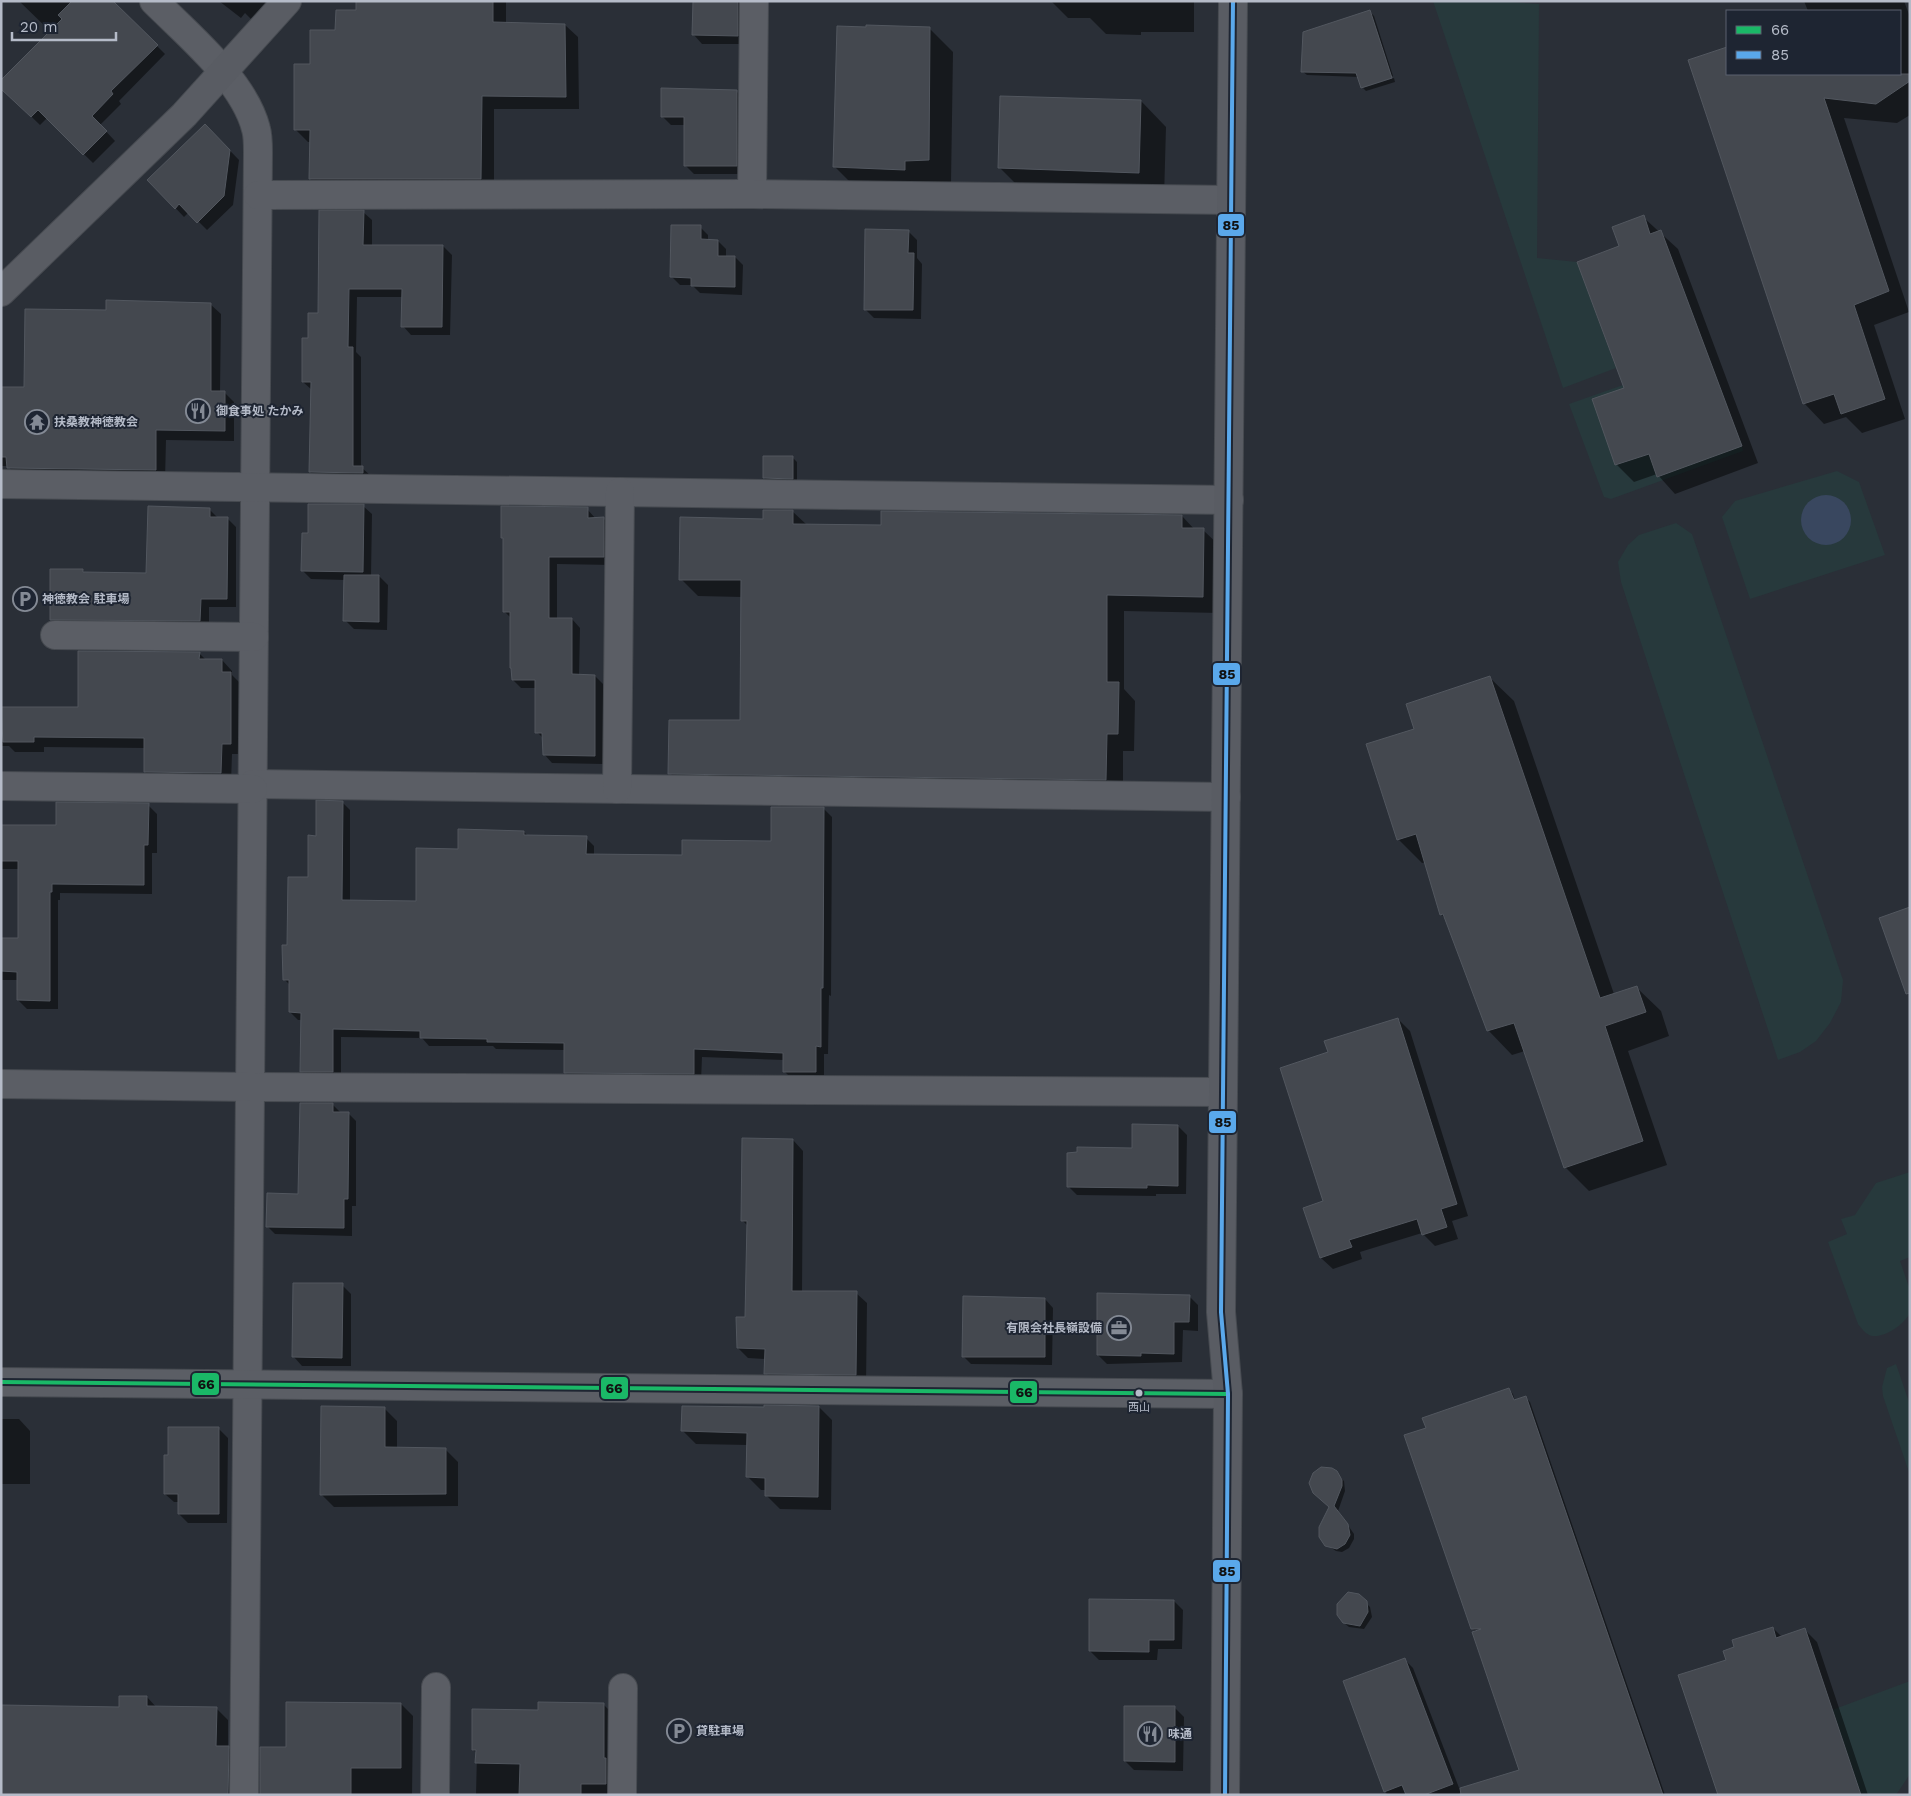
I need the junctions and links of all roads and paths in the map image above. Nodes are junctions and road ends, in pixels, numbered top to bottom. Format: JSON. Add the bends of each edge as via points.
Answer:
{"nodes":[{"id":1,"x":154,"y":1,"type":"edge"},
{"id":2,"x":287,"y":1,"type":"edge"},
{"id":3,"x":754,"y":1,"type":"edge"},
{"id":4,"x":1233,"y":1,"type":"edge"},
{"id":5,"x":224,"y":71,"type":"junction"},
{"id":6,"x":752,"y":194,"type":"junction"},
{"id":7,"x":258,"y":195,"type":"junction"},
{"id":8,"x":1231,"y":200,"type":"junction"},
{"id":9,"x":1,"y":292,"type":"edge"},
{"id":10,"x":1,"y":484,"type":"edge"},
{"id":11,"x":255,"y":488,"type":"junction"},
{"id":12,"x":620,"y":492,"type":"junction"},
{"id":13,"x":1228,"y":500,"type":"junction"},
{"id":14,"x":55,"y":635,"type":"dead end"},
{"id":15,"x":254,"y":637,"type":"junction"},
{"id":16,"x":1,"y":786,"type":"edge"},
{"id":17,"x":253,"y":787,"type":"junction"},
{"id":18,"x":617,"y":789,"type":"junction"},
{"id":19,"x":1226,"y":797,"type":"junction"},
{"id":20,"x":1,"y":1084,"type":"edge"},
{"id":21,"x":250,"y":1087,"type":"junction"},
{"id":22,"x":1223,"y":1092,"type":"junction"},
{"id":23,"x":1,"y":1382,"type":"edge"},
{"id":24,"x":248,"y":1384,"type":"junction"},
{"id":25,"x":1228,"y":1394,"type":"junction"},
{"id":26,"x":436,"y":1687,"type":"dead end"},
{"id":27,"x":623,"y":1688,"type":"dead end"},
{"id":28,"x":244,"y":1795,"type":"edge"},
{"id":29,"x":435,"y":1795,"type":"edge"},
{"id":30,"x":622,"y":1795,"type":"edge"},
{"id":31,"x":1225,"y":1795,"type":"edge"}],
"edges":[{"from":1,"to":5,"type":"street"},
{"from":2,"to":5,"type":"main road"},
{"from":3,"to":6,"type":"street"},
{"from":4,"to":8,"type":"main road"},
{"from":5,"to":7,"type":"street","via":[[248,108],[256,129]]},
{"from":5,"to":9,"type":"main road","via":[[184,115]]},
{"from":6,"to":7,"type":"street"},
{"from":6,"to":8,"type":"street"},
{"from":7,"to":11,"type":"street"},
{"from":8,"to":13,"type":"main road"},
{"from":10,"to":11,"type":"street"},
{"from":11,"to":12,"type":"street"},
{"from":11,"to":15,"type":"street"},
{"from":12,"to":13,"type":"street"},
{"from":12,"to":18,"type":"street"},
{"from":13,"to":19,"type":"main road"},
{"from":14,"to":15,"type":"street"},
{"from":15,"to":17,"type":"street"},
{"from":16,"to":17,"type":"street"},
{"from":17,"to":18,"type":"street"},
{"from":17,"to":21,"type":"street"},
{"from":18,"to":19,"type":"street"},
{"from":19,"to":22,"type":"main road"},
{"from":20,"to":21,"type":"street"},
{"from":21,"to":22,"type":"street"},
{"from":21,"to":24,"type":"street"},
{"from":22,"to":25,"type":"main road","via":[[1221,1312]]},
{"from":23,"to":24,"type":"street"},
{"from":24,"to":25,"type":"street"},
{"from":24,"to":28,"type":"street"},
{"from":25,"to":31,"type":"main road"},
{"from":26,"to":29,"type":"street"},
{"from":27,"to":30,"type":"street"}]}
